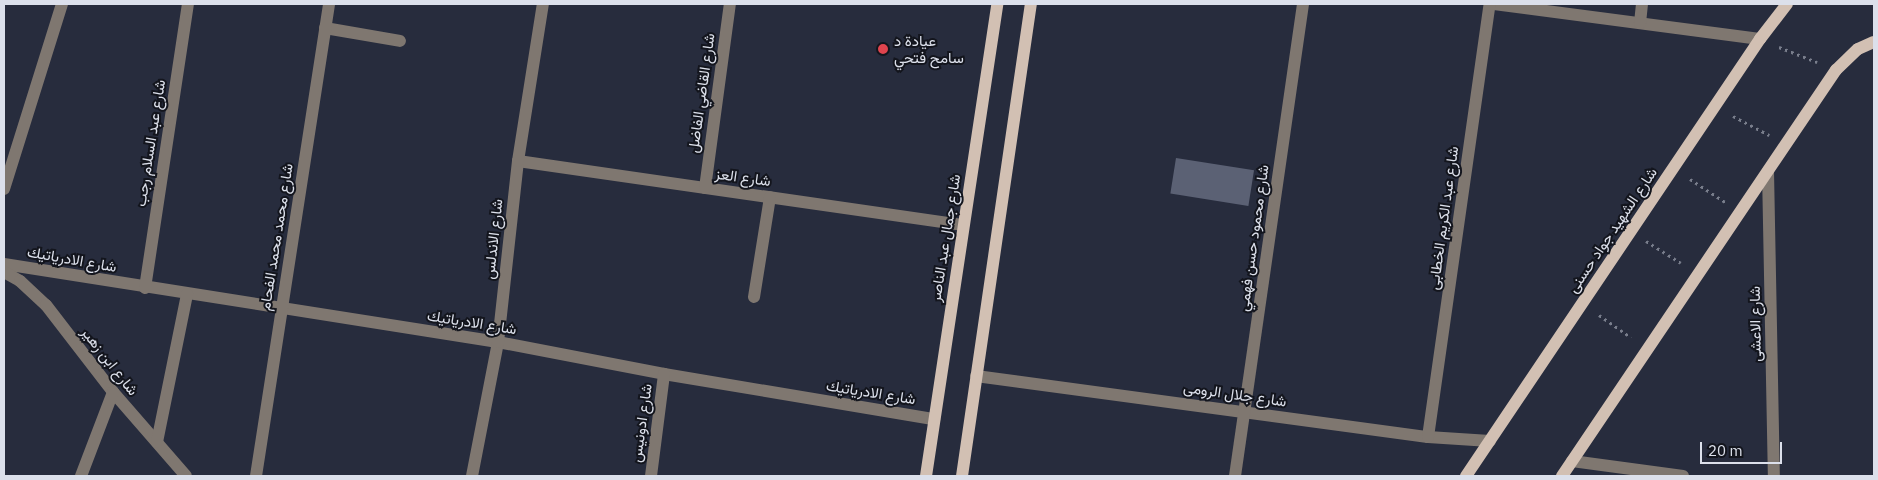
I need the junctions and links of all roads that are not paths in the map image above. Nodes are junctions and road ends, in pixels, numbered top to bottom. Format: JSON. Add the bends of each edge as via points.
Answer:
{"nodes":[{"id":1,"x":62,"y":4,"type":"edge"},
{"id":2,"x":188,"y":4,"type":"edge"},
{"id":3,"x":329,"y":4,"type":"edge"},
{"id":4,"x":543,"y":4,"type":"edge"},
{"id":5,"x":730,"y":4,"type":"edge"},
{"id":6,"x":997,"y":4,"type":"edge"},
{"id":7,"x":1031,"y":4,"type":"edge"},
{"id":8,"x":1303,"y":4,"type":"edge"},
{"id":9,"x":1490,"y":4,"type":"edge"},
{"id":10,"x":1494,"y":4,"type":"edge"},
{"id":11,"x":1642,"y":4,"type":"edge"},
{"id":12,"x":1787,"y":4,"type":"edge"},
{"id":13,"x":1640,"y":23,"type":"junction"},
{"id":14,"x":325,"y":28,"type":"junction"},
{"id":15,"x":1760,"y":39,"type":"junction"},
{"id":16,"x":400,"y":41,"type":"dead end"},
{"id":17,"x":1874,"y":42,"type":"edge"},
{"id":18,"x":518,"y":161,"type":"junction"},
{"id":19,"x":1768,"y":171,"type":"junction"},
{"id":20,"x":705,"y":188,"type":"junction"},
{"id":21,"x":4,"y":189,"type":"edge"},
{"id":22,"x":770,"y":197,"type":"junction"},
{"id":23,"x":963,"y":225,"type":"junction"},
{"id":24,"x":4,"y":264,"type":"edge"},
{"id":25,"x":4,"y":272,"type":"edge"},
{"id":26,"x":144,"y":288,"type":"junction"},
{"id":27,"x":187,"y":294,"type":"junction"},
{"id":28,"x":754,"y":297,"type":"dead end"},
{"id":29,"x":282,"y":307,"type":"junction"},
{"id":30,"x":498,"y":342,"type":"junction"},
{"id":31,"x":664,"y":374,"type":"junction"},
{"id":32,"x":976,"y":376,"type":"junction"},
{"id":33,"x":113,"y":392,"type":"junction"},
{"id":34,"x":1244,"y":412,"type":"junction"},
{"id":35,"x":934,"y":419,"type":"junction"},
{"id":36,"x":1428,"y":437,"type":"junction"},
{"id":37,"x":1490,"y":441,"type":"junction"},
{"id":38,"x":156,"y":442,"type":"junction"},
{"id":39,"x":1572,"y":462,"type":"junction"},
{"id":40,"x":1605,"y":471,"type":"edge"},
{"id":41,"x":82,"y":476,"type":"edge"},
{"id":42,"x":186,"y":476,"type":"edge"},
{"id":43,"x":256,"y":476,"type":"edge"},
{"id":44,"x":472,"y":476,"type":"edge"},
{"id":45,"x":651,"y":476,"type":"edge"},
{"id":46,"x":926,"y":476,"type":"edge"},
{"id":47,"x":962,"y":476,"type":"edge"},
{"id":48,"x":1235,"y":476,"type":"edge"},
{"id":49,"x":1466,"y":476,"type":"edge"},
{"id":50,"x":1562,"y":476,"type":"edge"},
{"id":51,"x":1683,"y":476,"type":"edge"},
{"id":52,"x":1774,"y":476,"type":"edge"}],
"edges":[{"from":1,"to":21,"type":"street"},
{"from":2,"to":26,"type":"street","name":"شارع عبد السلام رجب"},
{"from":3,"to":14,"type":"street","name":"شارع محمد محمد الفحام"},
{"from":4,"to":18,"type":"street","name":"شارع الاندلس"},
{"from":5,"to":20,"type":"street","name":"شارع القاضي الفاضل"},
{"from":6,"to":23,"type":"main road","name":"شارع جمال عبد الناصر"},
{"from":7,"to":32,"type":"main road"},
{"from":8,"to":34,"type":"street","name":"شارع محمود حسن فهمي"},
{"from":9,"to":36,"type":"street","name":"شارع عبد الكريم الخطابى"},
{"from":10,"to":13,"type":"street"},
{"from":11,"to":13,"type":"street"},
{"from":12,"to":15,"type":"main road","name":"شارع الشهيد جواد حسنى"},
{"from":13,"to":15,"type":"street"},
{"from":14,"to":16,"type":"street"},
{"from":14,"to":29,"type":"street","name":"شارع محمد محمد الفحام"},
{"from":15,"to":37,"type":"main road","name":"شارع الشهيد جواد حسنى"},
{"from":17,"to":19,"type":"main road","via":[[1858,50],[1836,70]]},
{"from":18,"to":20,"type":"street","name":"شارع العز"},
{"from":18,"to":30,"type":"street","name":"شارع الاندلس"},
{"from":19,"to":39,"type":"main road"},
{"from":19,"to":52,"type":"street","name":"شارع الاعشى"},
{"from":20,"to":22,"type":"street","name":"شارع العز"},
{"from":22,"to":23,"type":"street","name":"شارع العز"},
{"from":22,"to":28,"type":"street"},
{"from":23,"to":35,"type":"main road","name":"شارع جمال عبد الناصر"},
{"from":24,"to":26,"type":"street","name":"شارع الادرياتيك"},
{"from":25,"to":33,"type":"street","name":"شارع ابن زهير","via":[[20,281],[46,305]]},
{"from":26,"to":27,"type":"street","name":"شارع الادرياتيك"},
{"from":27,"to":29,"type":"street","name":"شارع الادرياتيك"},
{"from":27,"to":38,"type":"street"},
{"from":29,"to":30,"type":"street","name":"شارع الادرياتيك"},
{"from":29,"to":43,"type":"street","name":"شارع محمد محمد الفحام"},
{"from":30,"to":31,"type":"street","name":"شارع الادرياتيك"},
{"from":30,"to":44,"type":"street","name":"شارع الاندلس"},
{"from":31,"to":35,"type":"street","name":"شارع الادرياتيك"},
{"from":31,"to":45,"type":"street","name":"شارع ادونيس"},
{"from":32,"to":34,"type":"street","name":"شارع جلال الرومى"},
{"from":32,"to":47,"type":"main road"},
{"from":33,"to":38,"type":"street","name":"شارع ابن زهير"},
{"from":33,"to":41,"type":"street"},
{"from":34,"to":36,"type":"street","name":"شارع جلال الرومى"},
{"from":34,"to":48,"type":"street","name":"شارع محمود حسن فهمي"},
{"from":35,"to":46,"type":"main road","name":"شارع جمال عبد الناصر"},
{"from":36,"to":37,"type":"street","name":"شارع جلال الرومى"},
{"from":37,"to":49,"type":"main road","name":"شارع الشهيد جواد حسنى"},
{"from":38,"to":42,"type":"street","name":"شارع ابن زهير"},
{"from":39,"to":40,"type":"street"},
{"from":39,"to":50,"type":"main road"},
{"from":40,"to":51,"type":"street"}]}
